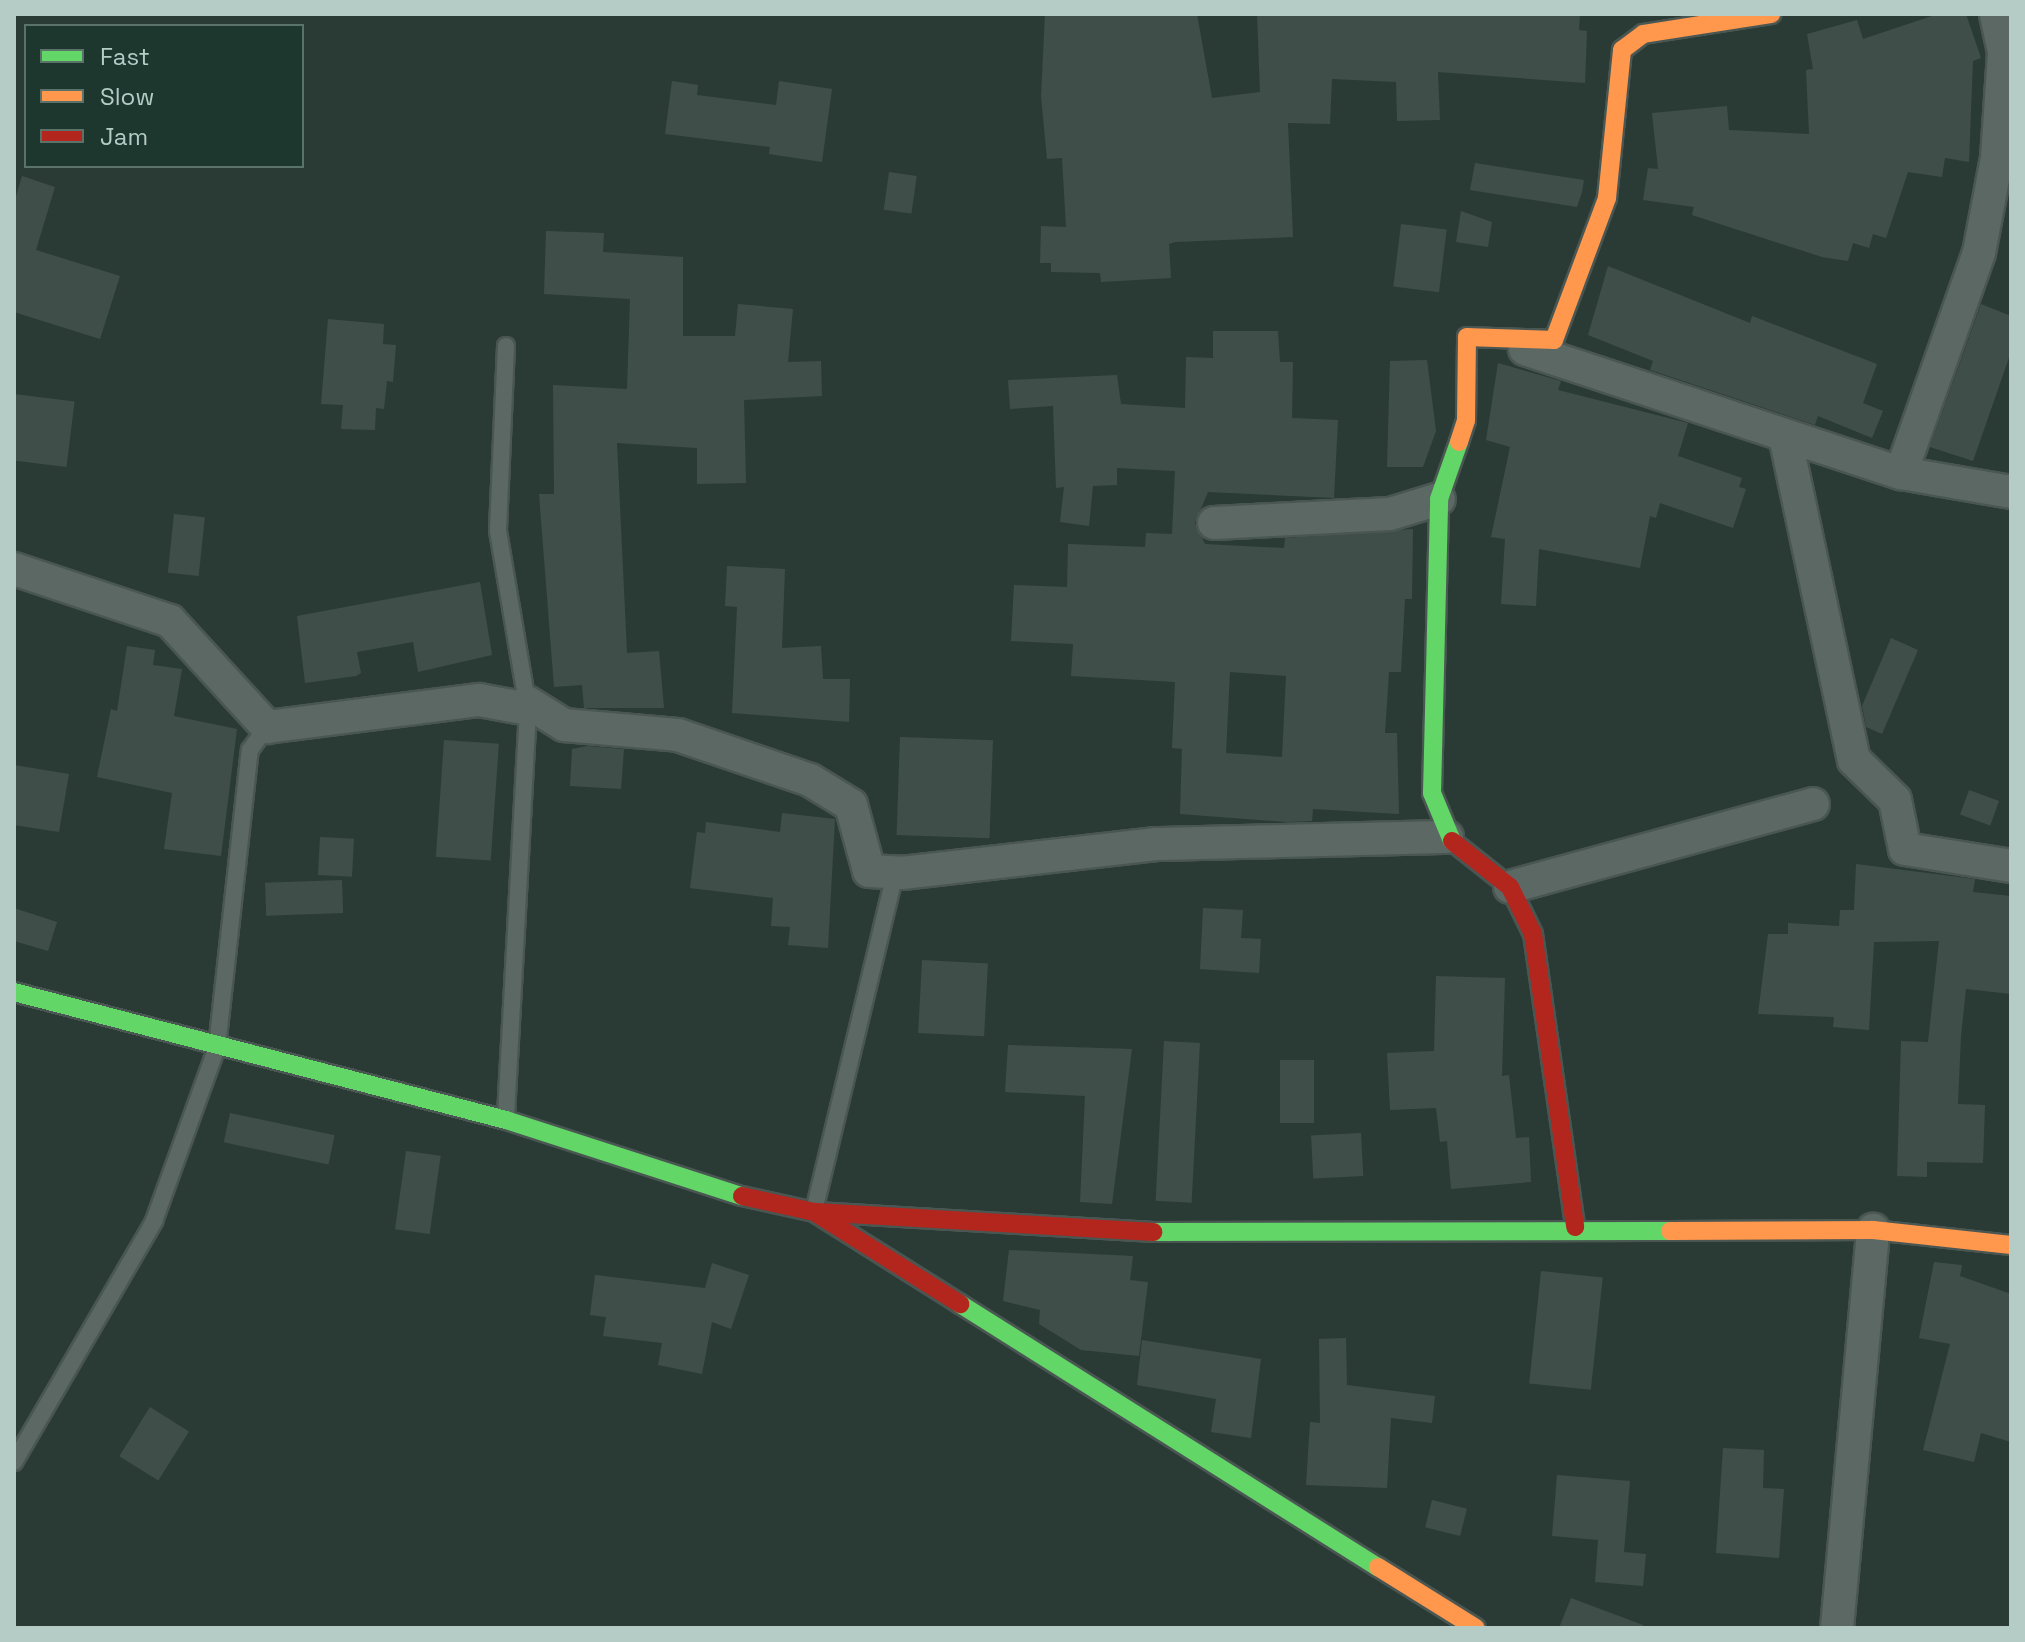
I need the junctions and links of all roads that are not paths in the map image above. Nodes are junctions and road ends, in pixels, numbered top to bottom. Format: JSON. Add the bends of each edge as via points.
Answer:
{"nodes":[{"id":1,"x":1771,"y":14,"type":"edge"},
{"id":2,"x":1996,"y":14,"type":"edge"},
{"id":3,"x":2004,"y":158,"type":"edge"},
{"id":4,"x":1467,"y":337,"type":"junction"},
{"id":5,"x":506,"y":346,"type":"dead end"},
{"id":6,"x":1785,"y":436,"type":"junction"},
{"id":7,"x":1901,"y":473,"type":"junction"},
{"id":8,"x":2011,"y":492,"type":"edge"},
{"id":9,"x":1439,"y":499,"type":"junction"},
{"id":10,"x":1214,"y":523,"type":"dead end"},
{"id":11,"x":14,"y":569,"type":"edge"},
{"id":12,"x":528,"y":706,"type":"junction"},
{"id":13,"x":267,"y":727,"type":"junction"},
{"id":14,"x":1813,"y":804,"type":"dead end"},
{"id":15,"x":1447,"y":837,"type":"junction"},
{"id":16,"x":2011,"y":866,"type":"edge"},
{"id":17,"x":902,"y":873,"type":"junction"},
{"id":18,"x":1510,"y":887,"type":"junction"},
{"id":19,"x":14,"y":992,"type":"edge"},
{"id":20,"x":217,"y":1047,"type":"junction"},
{"id":21,"x":506,"y":1120,"type":"junction"},
{"id":22,"x":814,"y":1212,"type":"junction"},
{"id":23,"x":1575,"y":1227,"type":"junction"},
{"id":24,"x":1873,"y":1230,"type":"junction"},
{"id":25,"x":2011,"y":1245,"type":"edge"},
{"id":26,"x":14,"y":1462,"type":"edge"},
{"id":27,"x":1476,"y":1628,"type":"edge"},
{"id":28,"x":1837,"y":1628,"type":"edge"}],
"edges":[{"from":1,"to":4,"type":"street","via":[[1643,34],[1622,50],[1607,198],[1554,340]]},
{"from":2,"to":3,"type":"street","via":[[2004,52]]},
{"from":3,"to":7,"type":"street","via":[[1979,253]]},
{"from":4,"to":6,"type":"street","via":[[1560,356]]},
{"from":4,"to":9,"type":"street","via":[[1466,421]]},
{"from":5,"to":12,"type":"lane","via":[[498,531]]},
{"from":6,"to":7,"type":"street"},
{"from":6,"to":16,"type":"street","via":[[1854,760],[1895,800],[1905,849]]},
{"from":7,"to":8,"type":"street"},
{"from":9,"to":10,"type":"street","via":[[1390,514]]},
{"from":9,"to":15,"type":"street","via":[[1432,793]]},
{"from":11,"to":13,"type":"street","via":[[170,621]]},
{"from":12,"to":13,"type":"street","via":[[479,700]]},
{"from":12,"to":17,"type":"street","via":[[564,725],[678,735],[810,780],[851,805],[869,871]]},
{"from":12,"to":21,"type":"lane"},
{"from":13,"to":20,"type":"lane","via":[[250,750]]},
{"from":14,"to":18,"type":"street"},
{"from":15,"to":17,"type":"street","via":[[1156,844]]},
{"from":15,"to":18,"type":"street"},
{"from":17,"to":22,"type":"lane","via":[[892,885]]},
{"from":18,"to":23,"type":"street","via":[[1533,934]]},
{"from":19,"to":20,"type":"street"},
{"from":20,"to":21,"type":"street"},
{"from":20,"to":26,"type":"lane","via":[[154,1221]]},
{"from":21,"to":22,"type":"street","via":[[716,1190]]},
{"from":22,"to":23,"type":"street","via":[[1192,1234]]},
{"from":22,"to":27,"type":"street"},
{"from":23,"to":24,"type":"street"},
{"from":24,"to":25,"type":"street"},
{"from":24,"to":28,"type":"street"}]}
